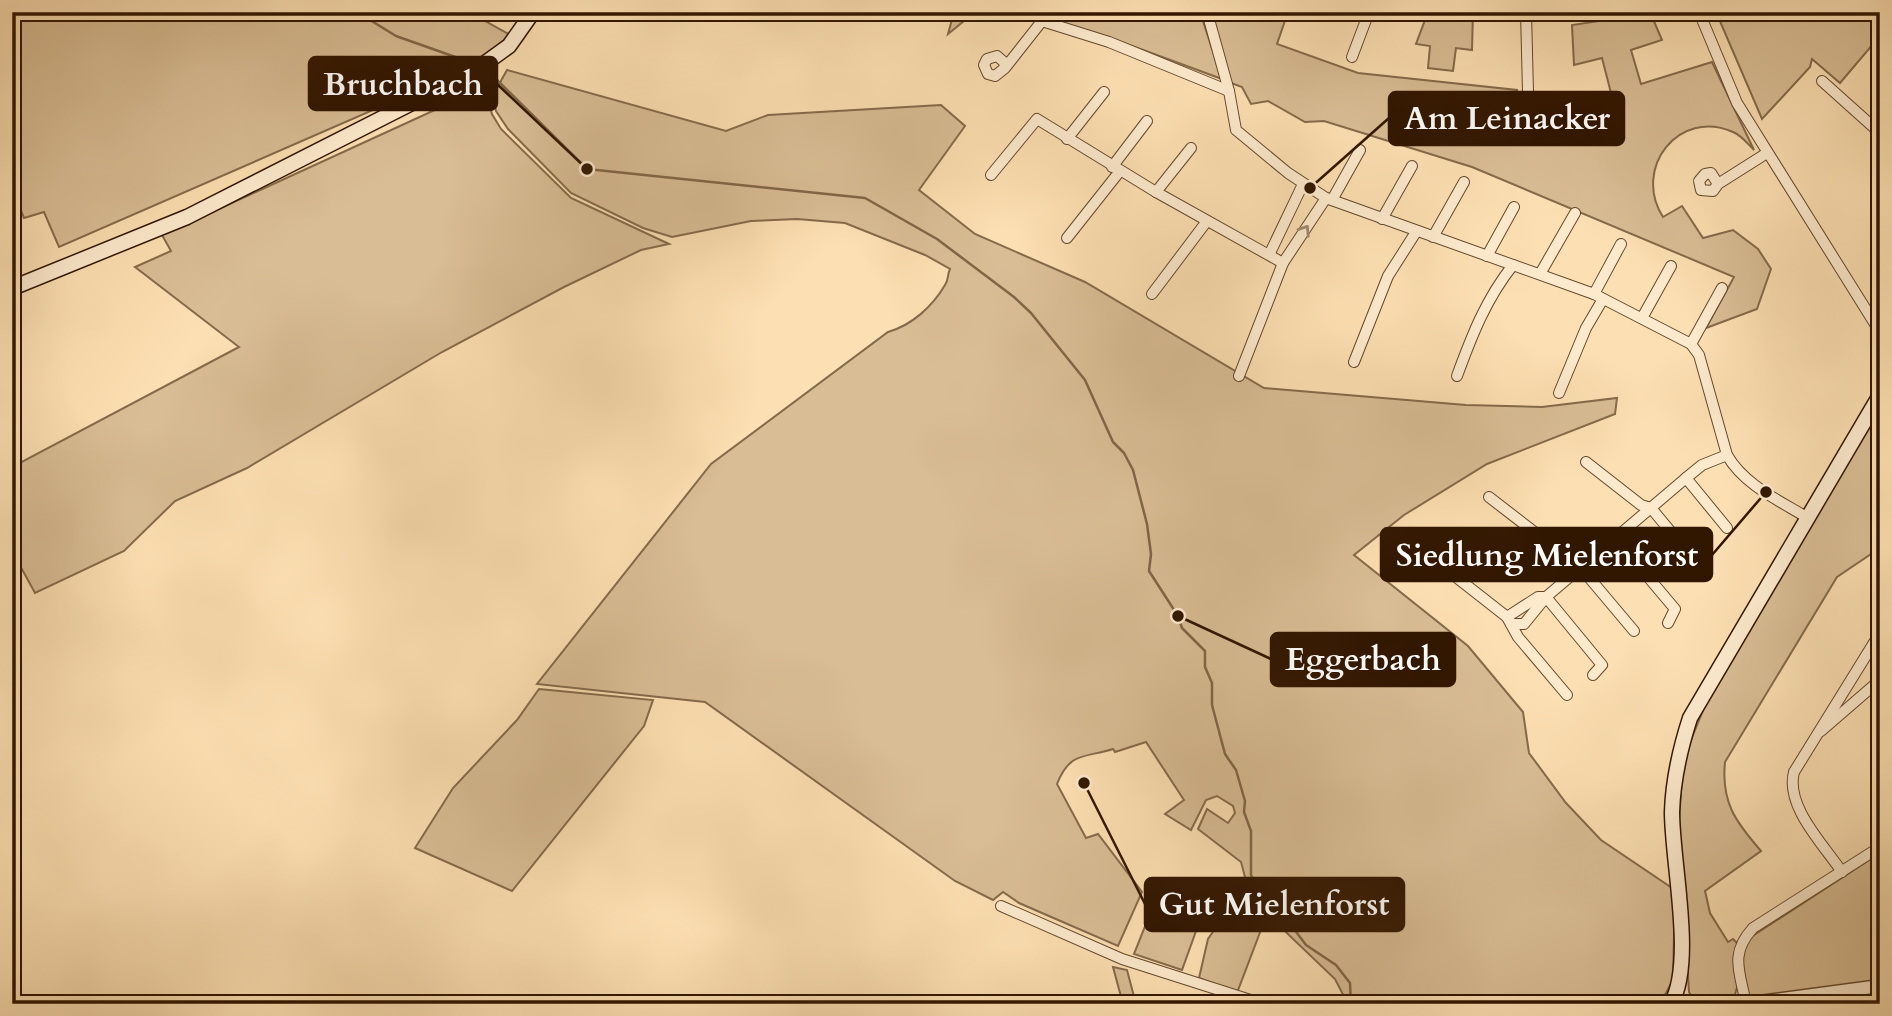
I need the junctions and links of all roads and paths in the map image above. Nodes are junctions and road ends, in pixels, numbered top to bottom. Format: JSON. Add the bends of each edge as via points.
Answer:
{"nodes":[{"id":1,"x":533,"y":12,"type":"edge"},
{"id":2,"x":1207,"y":12,"type":"edge"},
{"id":3,"x":1369,"y":12,"type":"edge"},
{"id":4,"x":1526,"y":12,"type":"edge"},
{"id":5,"x":1699,"y":12,"type":"edge"},
{"id":6,"x":1352,"y":57,"type":"dead end"},
{"id":7,"x":1004,"y":68,"type":"dead end"},
{"id":8,"x":1822,"y":81,"type":"dead end"},
{"id":9,"x":1229,"y":91,"type":"junction"},
{"id":10,"x":1104,"y":92,"type":"dead end"},
{"id":11,"x":1528,"y":92,"type":"dead end"},
{"id":12,"x":1147,"y":121,"type":"dead end"},
{"id":13,"x":1879,"y":130,"type":"edge"},
{"id":14,"x":1067,"y":139,"type":"junction"},
{"id":15,"x":1191,"y":148,"type":"dead end"},
{"id":16,"x":1360,"y":150,"type":"dead end"},
{"id":17,"x":1767,"y":153,"type":"junction"},
{"id":18,"x":1412,"y":166,"type":"dead end"},
{"id":19,"x":1116,"y":169,"type":"junction"},
{"id":20,"x":991,"y":175,"type":"dead end"},
{"id":21,"x":1464,"y":182,"type":"dead end"},
{"id":22,"x":1303,"y":184,"type":"junction"},
{"id":23,"x":1718,"y":184,"type":"dead end"},
{"id":24,"x":1156,"y":192,"type":"junction"},
{"id":25,"x":1329,"y":199,"type":"junction"},
{"id":26,"x":1514,"y":207,"type":"dead end"},
{"id":27,"x":1575,"y":213,"type":"dead end"},
{"id":28,"x":1382,"y":219,"type":"junction"},
{"id":29,"x":1207,"y":221,"type":"junction"},
{"id":30,"x":1416,"y":232,"type":"junction"},
{"id":31,"x":1433,"y":237,"type":"junction"},
{"id":32,"x":1067,"y":238,"type":"dead end"},
{"id":33,"x":1621,"y":244,"type":"dead end"},
{"id":34,"x":1269,"y":253,"type":"junction"},
{"id":35,"x":1487,"y":256,"type":"junction"},
{"id":36,"x":1283,"y":263,"type":"junction"},
{"id":37,"x":1513,"y":265,"type":"junction"},
{"id":38,"x":1671,"y":266,"type":"dead end"},
{"id":39,"x":1540,"y":274,"type":"junction"},
{"id":40,"x":12,"y":288,"type":"edge"},
{"id":41,"x":1721,"y":288,"type":"dead end"},
{"id":42,"x":1152,"y":294,"type":"dead end"},
{"id":43,"x":1599,"y":297,"type":"junction"},
{"id":44,"x":1642,"y":318,"type":"junction"},
{"id":45,"x":1880,"y":332,"type":"edge"},
{"id":46,"x":1691,"y":344,"type":"junction"},
{"id":47,"x":1354,"y":362,"type":"dead end"},
{"id":48,"x":1239,"y":376,"type":"dead end"},
{"id":49,"x":1457,"y":376,"type":"dead end"},
{"id":50,"x":1559,"y":393,"type":"dead end"},
{"id":51,"x":1880,"y":395,"type":"edge"},
{"id":52,"x":1727,"y":455,"type":"junction"},
{"id":53,"x":1586,"y":462,"type":"dead end"},
{"id":54,"x":1686,"y":478,"type":"junction"},
{"id":55,"x":1489,"y":497,"type":"dead end"},
{"id":56,"x":1651,"y":508,"type":"junction"},
{"id":57,"x":1808,"y":518,"type":"junction"},
{"id":58,"x":1727,"y":528,"type":"dead end"},
{"id":59,"x":1616,"y":539,"type":"junction"},
{"id":60,"x":1414,"y":544,"type":"dead end"},
{"id":61,"x":1581,"y":568,"type":"junction"},
{"id":62,"x":1701,"y":568,"type":"dead end"},
{"id":63,"x":1546,"y":597,"type":"junction"},
{"id":64,"x":1509,"y":620,"type":"junction"},
{"id":65,"x":1668,"y":623,"type":"dead end"},
{"id":66,"x":1634,"y":631,"type":"dead end"},
{"id":67,"x":1877,"y":641,"type":"edge"},
{"id":68,"x":1593,"y":675,"type":"dead end"},
{"id":69,"x":1880,"y":680,"type":"edge"},
{"id":70,"x":1567,"y":695,"type":"dead end"},
{"id":71,"x":1818,"y":734,"type":"junction"},
{"id":72,"x":1880,"y":847,"type":"edge"},
{"id":73,"x":1842,"y":872,"type":"junction"},
{"id":74,"x":1001,"y":906,"type":"dead end"},
{"id":75,"x":1880,"y":986,"type":"edge"},
{"id":76,"x":1673,"y":1003,"type":"edge"},
{"id":77,"x":1263,"y":1004,"type":"edge"},
{"id":78,"x":1745,"y":1004,"type":"edge"}],
"edges":[{"from":1,"to":40,"type":"main road","via":[[509,46],[473,72],[187,217]]},
{"from":2,"to":9,"type":"street"},
{"from":3,"to":6,"type":"street"},
{"from":4,"to":11,"type":"street"},
{"from":5,"to":17,"type":"street","via":[[1737,103]]},
{"from":7,"to":9,"type":"street","via":[[1042,21],[1109,42]]},
{"from":8,"to":13,"type":"street"},
{"from":9,"to":22,"type":"street","via":[[1236,130]]},
{"from":10,"to":14,"type":"street"},
{"from":12,"to":19,"type":"street"},
{"from":14,"to":19,"type":"street"},
{"from":14,"to":20,"type":"street","via":[[1037,119]]},
{"from":15,"to":24,"type":"street"},
{"from":16,"to":25,"type":"street"},
{"from":17,"to":23,"type":"street"},
{"from":17,"to":45,"type":"street"},
{"from":18,"to":28,"type":"street"},
{"from":19,"to":24,"type":"street"},
{"from":19,"to":32,"type":"street"},
{"from":21,"to":31,"type":"street"},
{"from":22,"to":25,"type":"street"},
{"from":22,"to":34,"type":"street"},
{"from":24,"to":29,"type":"street"},
{"from":25,"to":28,"type":"street"},
{"from":36,"to":25,"type":"street","one_way":true},
{"from":26,"to":35,"type":"street"},
{"from":27,"to":39,"type":"street"},
{"from":28,"to":30,"type":"street"},
{"from":29,"to":34,"type":"street"},
{"from":29,"to":42,"type":"street"},
{"from":30,"to":31,"type":"street"},
{"from":30,"to":47,"type":"street","via":[[1388,276]]},
{"from":31,"to":35,"type":"street"},
{"from":33,"to":43,"type":"street"},
{"from":34,"to":36,"type":"street"},
{"from":35,"to":37,"type":"street"},
{"from":36,"to":48,"type":"street"},
{"from":37,"to":39,"type":"street"},
{"from":37,"to":49,"type":"street","via":[[1480,314]]},
{"from":38,"to":44,"type":"street"},
{"from":39,"to":43,"type":"street"},
{"from":41,"to":46,"type":"street"},
{"from":43,"to":44,"type":"street"},
{"from":43,"to":50,"type":"street"},
{"from":44,"to":46,"type":"street"},
{"from":46,"to":52,"type":"street","via":[[1699,355]]},
{"from":51,"to":57,"type":"main road"},
{"from":52,"to":54,"type":"street"},
{"from":52,"to":57,"type":"street","via":[[1748,481]]},
{"from":53,"to":56,"type":"street"},
{"from":54,"to":56,"type":"street"},
{"from":54,"to":58,"type":"street"},
{"from":55,"to":61,"type":"street"},
{"from":56,"to":59,"type":"street"},
{"from":56,"to":62,"type":"street"},
{"from":57,"to":76,"type":"main road","via":[[1690,718],[1681,744],[1672,814],[1681,961]]},
{"from":59,"to":61,"type":"street"},
{"from":59,"to":65,"type":"street","via":[[1675,609]]},
{"from":60,"to":64,"type":"street"},
{"from":61,"to":63,"type":"street"},
{"from":61,"to":66,"type":"street"},
{"from":63,"to":64,"type":"street","via":[[1538,597]]},
{"from":63,"to":64,"type":"street","via":[[1524,624]]},
{"from":63,"to":68,"type":"street","via":[[1602,664]]},
{"from":64,"to":70,"type":"street"},
{"from":67,"to":71,"type":"street"},
{"from":69,"to":71,"type":"street"},
{"from":71,"to":73,"type":"street","via":[[1794,772],[1791,786],[1794,800]]},
{"from":72,"to":73,"type":"street"},
{"from":73,"to":78,"type":"street","via":[[1753,928],[1740,942],[1737,958]]},
{"from":74,"to":77,"type":"street","via":[[1122,959]]},
{"from":75,"to":78,"type":"street"}]}
